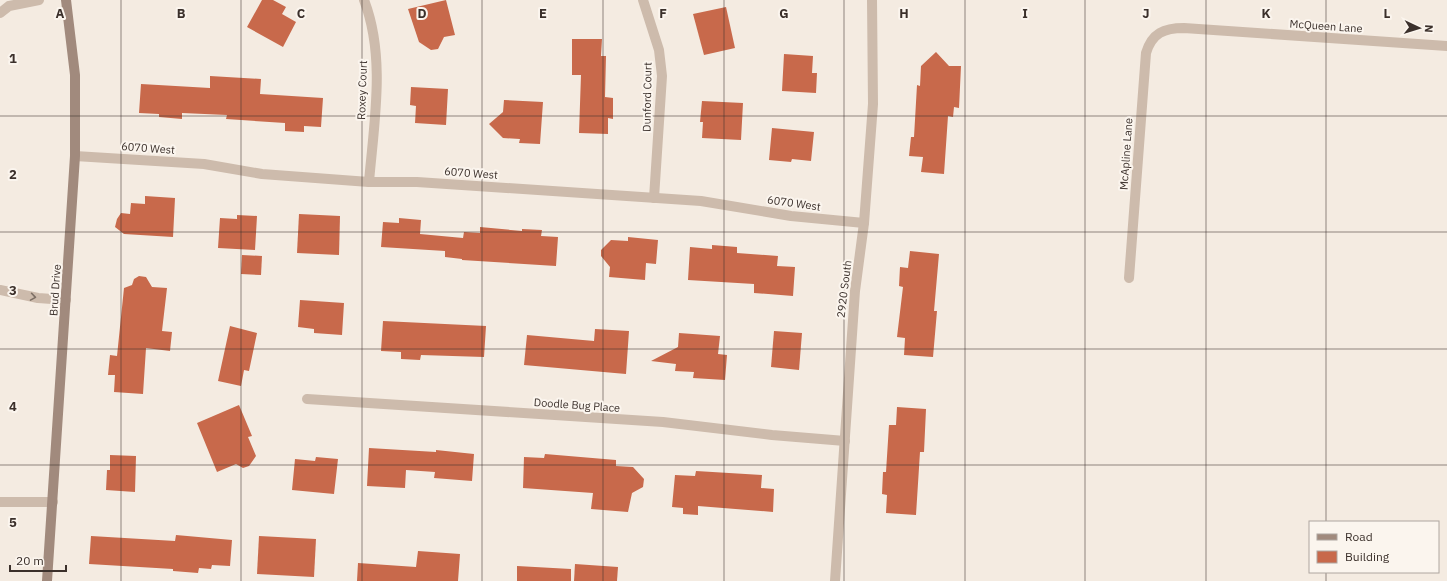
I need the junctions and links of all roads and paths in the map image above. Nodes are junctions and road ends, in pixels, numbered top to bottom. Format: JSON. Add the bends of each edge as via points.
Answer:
{"nodes":[{"id":1,"x":39,"y":0,"type":"edge"},
{"id":2,"x":66,"y":0,"type":"edge"},
{"id":3,"x":364,"y":0,"type":"edge"},
{"id":4,"x":643,"y":0,"type":"edge"},
{"id":5,"x":872,"y":0,"type":"edge"},
{"id":6,"x":0,"y":13,"type":"edge"},
{"id":7,"x":1157,"y":34,"type":"joint"},
{"id":8,"x":1447,"y":46,"type":"edge"},
{"id":9,"x":75,"y":156,"type":"junction"},
{"id":10,"x":369,"y":182,"type":"junction"},
{"id":11,"x":654,"y":198,"type":"junction"},
{"id":12,"x":864,"y":223,"type":"junction"},
{"id":13,"x":1129,"y":278,"type":"dead end"},
{"id":14,"x":0,"y":290,"type":"edge"},
{"id":15,"x":66,"y":300,"type":"junction"},
{"id":16,"x":307,"y":399,"type":"dead end"},
{"id":17,"x":845,"y":441,"type":"junction"},
{"id":18,"x":0,"y":502,"type":"edge"},
{"id":19,"x":53,"y":502,"type":"junction"},
{"id":20,"x":47,"y":581,"type":"edge"},
{"id":21,"x":835,"y":581,"type":"edge"}],
"edges":[{"from":1,"to":6,"type":"street","via":[[9,6]]},
{"from":2,"to":9,"type":"main road","name":"Brud Drive","via":[[75,75]]},
{"from":3,"to":10,"type":"street","name":"Roxey Court","via":[[373,29],[376,64]]},
{"from":4,"to":11,"type":"street","name":"Dunford Court","via":[[659,50],[661,70]]},
{"from":5,"to":12,"type":"street","name":"2920 South","via":[[873,104]]},
{"from":7,"to":8,"type":"street","name":"McQueen Lane","via":[[1171,28],[1184,28]]},
{"from":7,"to":13,"type":"street","name":"McApline Lane","via":[[1146,53]]},
{"from":9,"to":10,"type":"street","name":"6070 West","via":[[204,164],[262,174]]},
{"from":9,"to":15,"type":"main road","name":"Brud Drive"},
{"from":10,"to":11,"type":"street","name":"6070 West","via":[[417,182]]},
{"from":11,"to":12,"type":"street","name":"6070 West","via":[[722,203],[791,216]]},
{"from":12,"to":17,"type":"street","name":"2920 South","via":[[855,291]]},
{"from":14,"to":15,"type":"street","one_way":true,"via":[[38,298]]},
{"from":15,"to":19,"type":"main road","name":"Brud Drive"},
{"from":16,"to":17,"type":"street","name":"Doodle Bug Place","via":[[663,422]]},
{"from":17,"to":21,"type":"street","name":"2920 South"},
{"from":18,"to":19,"type":"street"},
{"from":19,"to":20,"type":"main road","name":"Brud Drive"}]}
